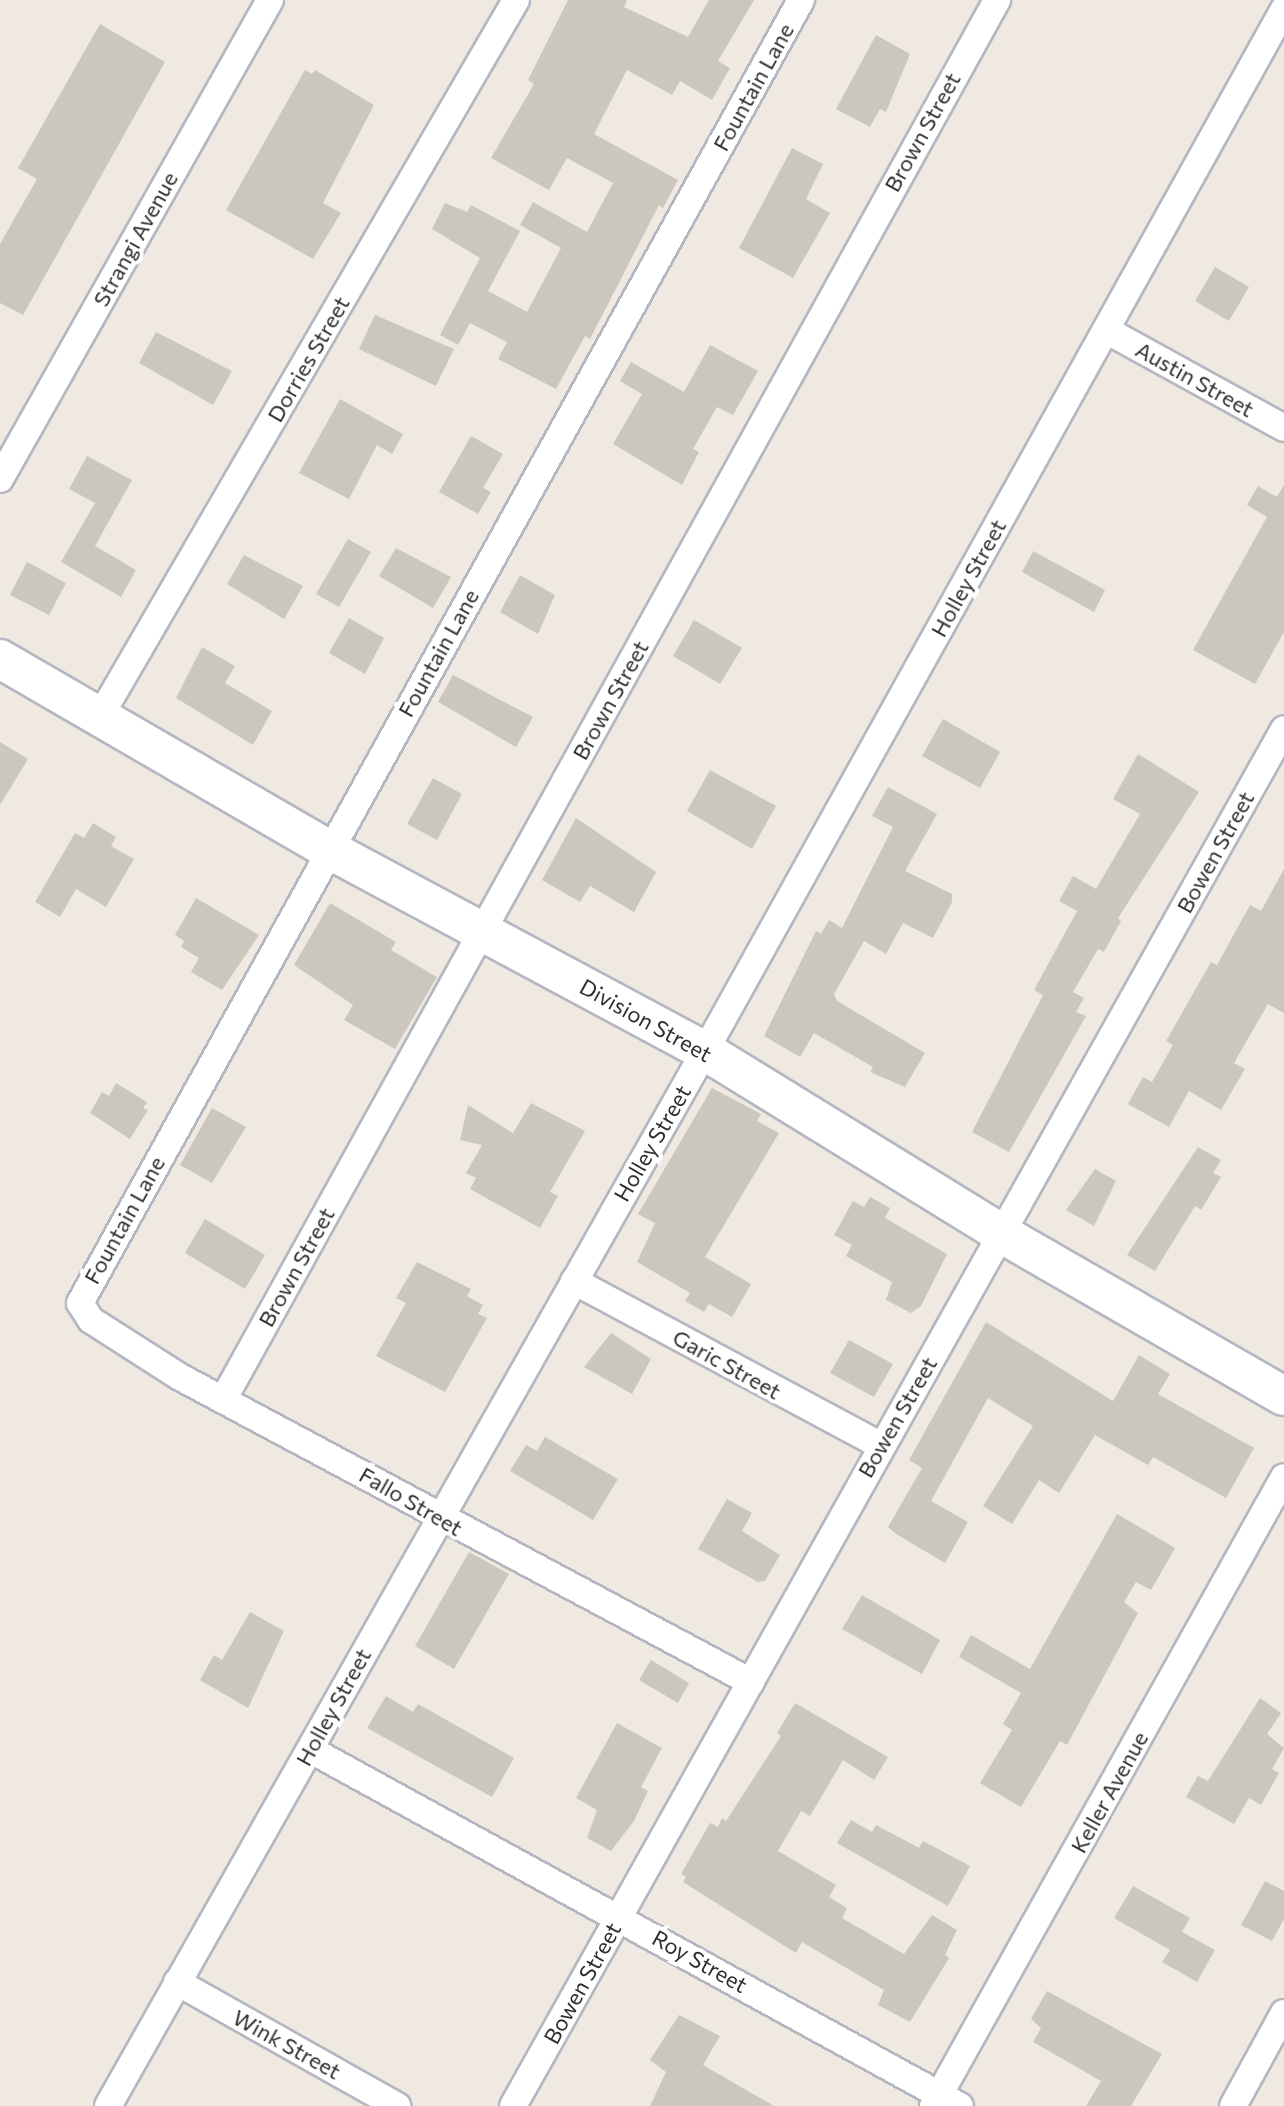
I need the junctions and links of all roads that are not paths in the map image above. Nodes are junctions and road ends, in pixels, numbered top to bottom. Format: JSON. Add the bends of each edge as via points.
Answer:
{"nodes":[{"id":1,"x":270,"y":0,"type":"edge"},
{"id":2,"x":516,"y":0,"type":"edge"},
{"id":3,"x":801,"y":0,"type":"edge"},
{"id":4,"x":997,"y":0,"type":"edge"},
{"id":5,"x":1284,"y":9,"type":"edge"},
{"id":6,"x":1106,"y":330,"type":"junction"},
{"id":7,"x":1284,"y":428,"type":"edge"},
{"id":8,"x":0,"y":479,"type":"edge"},
{"id":9,"x":0,"y":659,"type":"edge"},
{"id":10,"x":99,"y":718,"type":"junction"},
{"id":11,"x":1284,"y":729,"type":"edge"},
{"id":12,"x":328,"y":849,"type":"junction"},
{"id":13,"x":482,"y":931,"type":"junction"},
{"id":14,"x":705,"y":1051,"type":"junction"},
{"id":15,"x":1002,"y":1234,"type":"junction"},
{"id":16,"x":574,"y":1281,"type":"junction"},
{"id":17,"x":81,"y":1308,"type":"joint"},
{"id":18,"x":1284,"y":1396,"type":"edge"},
{"id":19,"x":223,"y":1400,"type":"junction"},
{"id":20,"x":880,"y":1445,"type":"junction"},
{"id":21,"x":1284,"y":1477,"type":"edge"},
{"id":22,"x":437,"y":1517,"type":"junction"},
{"id":23,"x":751,"y":1682,"type":"junction"},
{"id":24,"x":311,"y":1750,"type":"junction"},
{"id":25,"x":620,"y":1917,"type":"junction"},
{"id":26,"x":177,"y":1982,"type":"junction"},
{"id":27,"x":1284,"y":2013,"type":"edge"},
{"id":28,"x":944,"y":2102,"type":"edge"},
{"id":29,"x":108,"y":2106,"type":"edge"},
{"id":30,"x":397,"y":2106,"type":"edge"},
{"id":31,"x":513,"y":2106,"type":"edge"},
{"id":32,"x":1233,"y":2106,"type":"edge"}],
"edges":[{"from":1,"to":8,"type":"street","name":"Strangi Avenue"},
{"from":2,"to":10,"type":"street","name":"Dorries Street"},
{"from":3,"to":12,"type":"street","name":"Fountain Lane"},
{"from":4,"to":13,"type":"street","name":"Brown Street"},
{"from":5,"to":6,"type":"street","name":"Holley Street"},
{"from":6,"to":7,"type":"street","name":"Austin Street"},
{"from":6,"to":14,"type":"street","name":"Holley Street"},
{"from":9,"to":10,"type":"main road","name":"Division Street"},
{"from":10,"to":12,"type":"main road","name":"Division Street"},
{"from":11,"to":15,"type":"street","name":"Bowen Street"},
{"from":12,"to":13,"type":"main road","name":"Division Street"},
{"from":12,"to":17,"type":"street","name":"Fountain Lane","via":[[84,1292]]},
{"from":13,"to":14,"type":"main road","name":"Division Street"},
{"from":13,"to":19,"type":"street","name":"Brown Street"},
{"from":14,"to":15,"type":"main road","name":"Division Street"},
{"from":14,"to":16,"type":"street","name":"Holley Street"},
{"from":15,"to":18,"type":"main road","name":"Division Street"},
{"from":15,"to":20,"type":"street","name":"Bowen Street"},
{"from":16,"to":20,"type":"street","name":"Garic Street"},
{"from":16,"to":22,"type":"street","name":"Holley Street"},
{"from":17,"to":19,"type":"street","name":"Fallo Street","via":[[91,1320]]},
{"from":19,"to":22,"type":"street","name":"Fallo Street","via":[[305,1447],[329,1453]]},
{"from":20,"to":23,"type":"street","name":"Bowen Street"},
{"from":21,"to":28,"type":"street","name":"Keller Avenue"},
{"from":22,"to":23,"type":"street","name":"Fallo Street"},
{"from":22,"to":24,"type":"street","name":"Holley Street"},
{"from":23,"to":25,"type":"street","name":"Bowen Street"},
{"from":24,"to":25,"type":"street","name":"Roy Street"},
{"from":24,"to":26,"type":"street","name":"Holley Street"},
{"from":25,"to":28,"type":"street","name":"Roy Street"},
{"from":25,"to":31,"type":"street","name":"Bowen Street"},
{"from":26,"to":29,"type":"street","name":"Holley Street"},
{"from":26,"to":30,"type":"street","name":"Wink Street"},
{"from":27,"to":32,"type":"street"}]}
